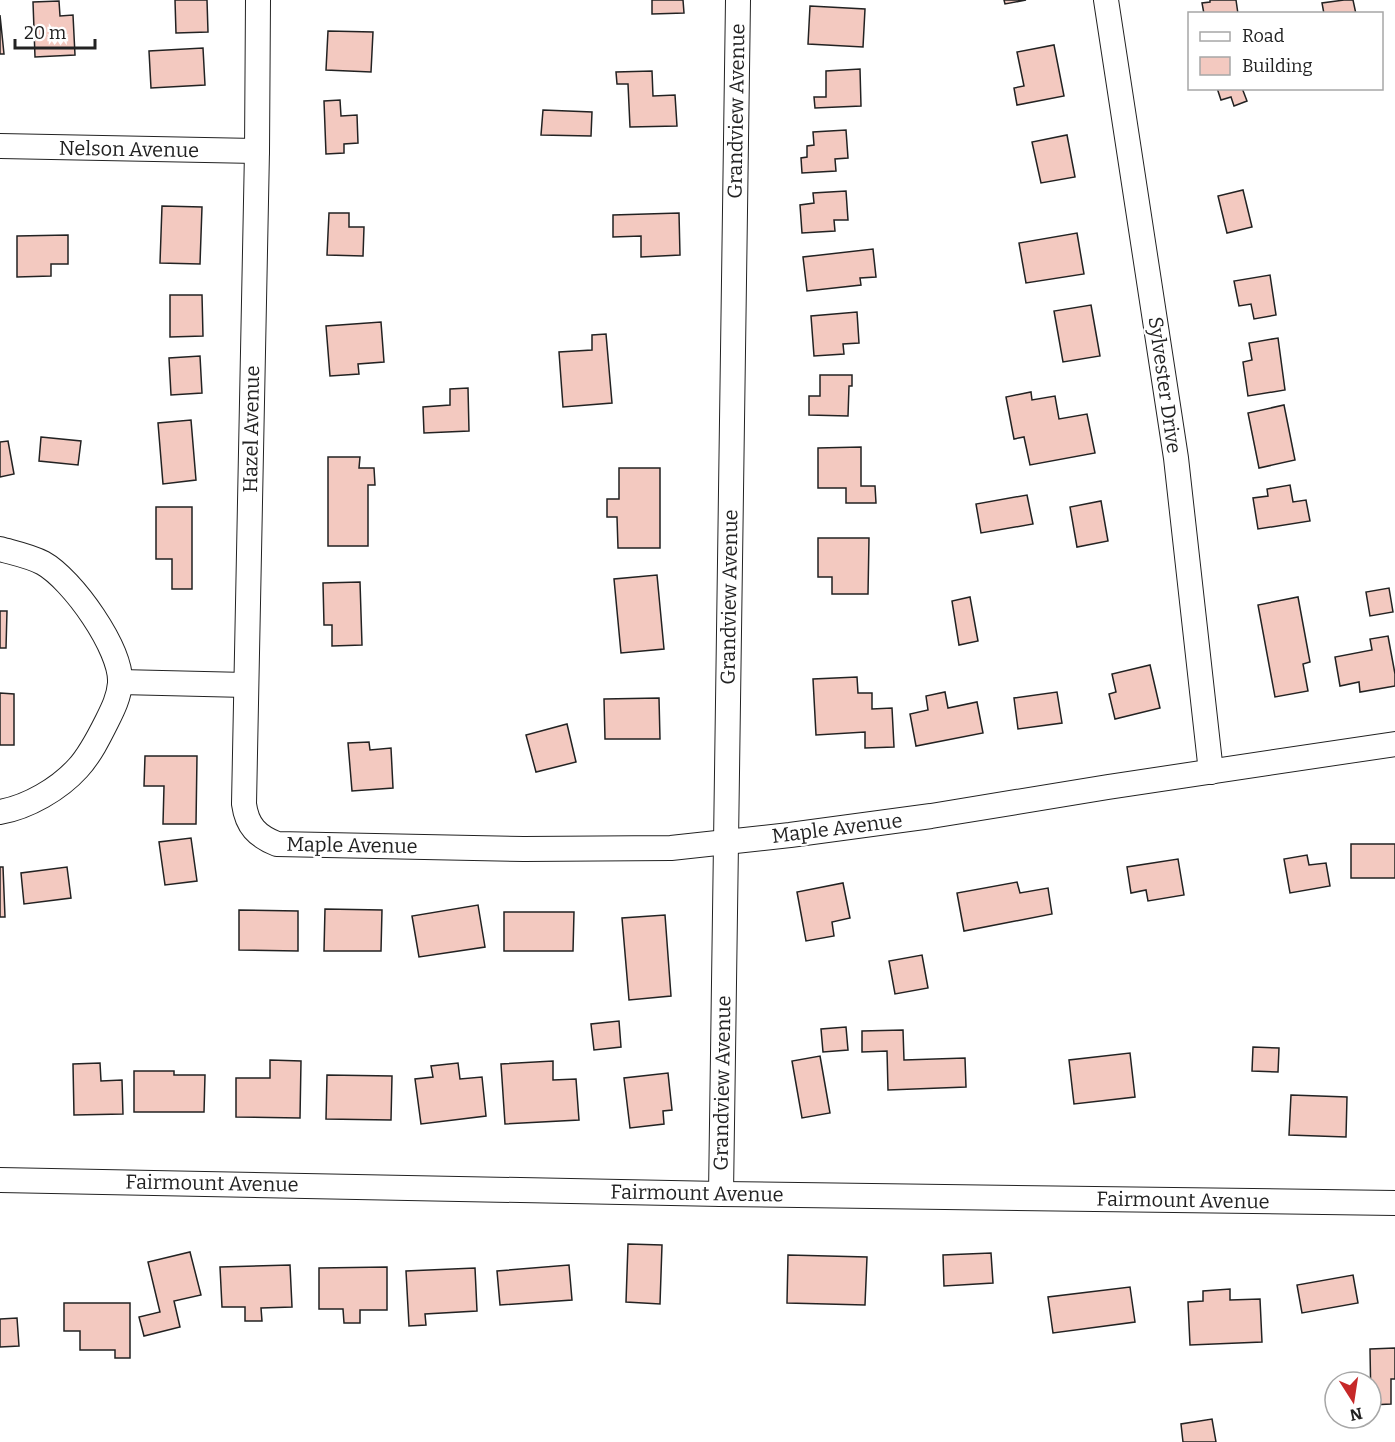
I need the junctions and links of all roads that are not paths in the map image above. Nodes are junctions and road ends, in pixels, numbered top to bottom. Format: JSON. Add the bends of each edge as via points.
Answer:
{"nodes":[{"id":1,"x":258,"y":0,"type":"edge"},
{"id":2,"x":738,"y":0,"type":"edge"},
{"id":3,"x":1106,"y":0,"type":"edge"},
{"id":4,"x":0,"y":146,"type":"edge"},
{"id":5,"x":257,"y":151,"type":"junction"},
{"id":6,"x":0,"y":549,"type":"edge"},
{"id":7,"x":120,"y":682,"type":"junction"},
{"id":8,"x":246,"y":685,"type":"junction"},
{"id":9,"x":1395,"y":744,"type":"edge"},
{"id":10,"x":1211,"y":772,"type":"junction"},
{"id":11,"x":0,"y":812,"type":"edge"},
{"id":12,"x":725,"y":842,"type":"junction"},
{"id":13,"x":274,"y":843,"type":"joint"},
{"id":14,"x":0,"y":1180,"type":"edge"},
{"id":15,"x":721,"y":1194,"type":"junction"},
{"id":16,"x":1395,"y":1203,"type":"edge"}],
"edges":[{"from":1,"to":5,"type":"street","name":"Hazel Avenue"},
{"from":2,"to":12,"type":"street","name":"Grandview Avenue"},
{"from":3,"to":10,"type":"street","name":"Sylvester Drive","via":[[1176,458]]},
{"from":4,"to":5,"type":"street","name":"Nelson Avenue"},
{"from":5,"to":8,"type":"street","name":"Hazel Avenue"},
{"from":6,"to":7,"type":"street","via":[[44,564],[64,579],[108,640]]},
{"from":7,"to":8,"type":"street"},
{"from":7,"to":11,"type":"street","via":[[111,714],[79,767],[33,801]]},
{"from":8,"to":13,"type":"street","name":"Hazel Avenue","via":[[245,815],[260,837]]},
{"from":9,"to":10,"type":"street","name":"Maple Avenue"},
{"from":10,"to":12,"type":"street","name":"Maple Avenue","via":[[932,816]]},
{"from":12,"to":13,"type":"street","name":"Maple Avenue","via":[[671,848],[536,849]]},
{"from":12,"to":15,"type":"street","name":"Grandview Avenue"},
{"from":14,"to":15,"type":"street","name":"Fairmount Avenue"},
{"from":15,"to":16,"type":"street","name":"Fairmount Avenue"}]}
